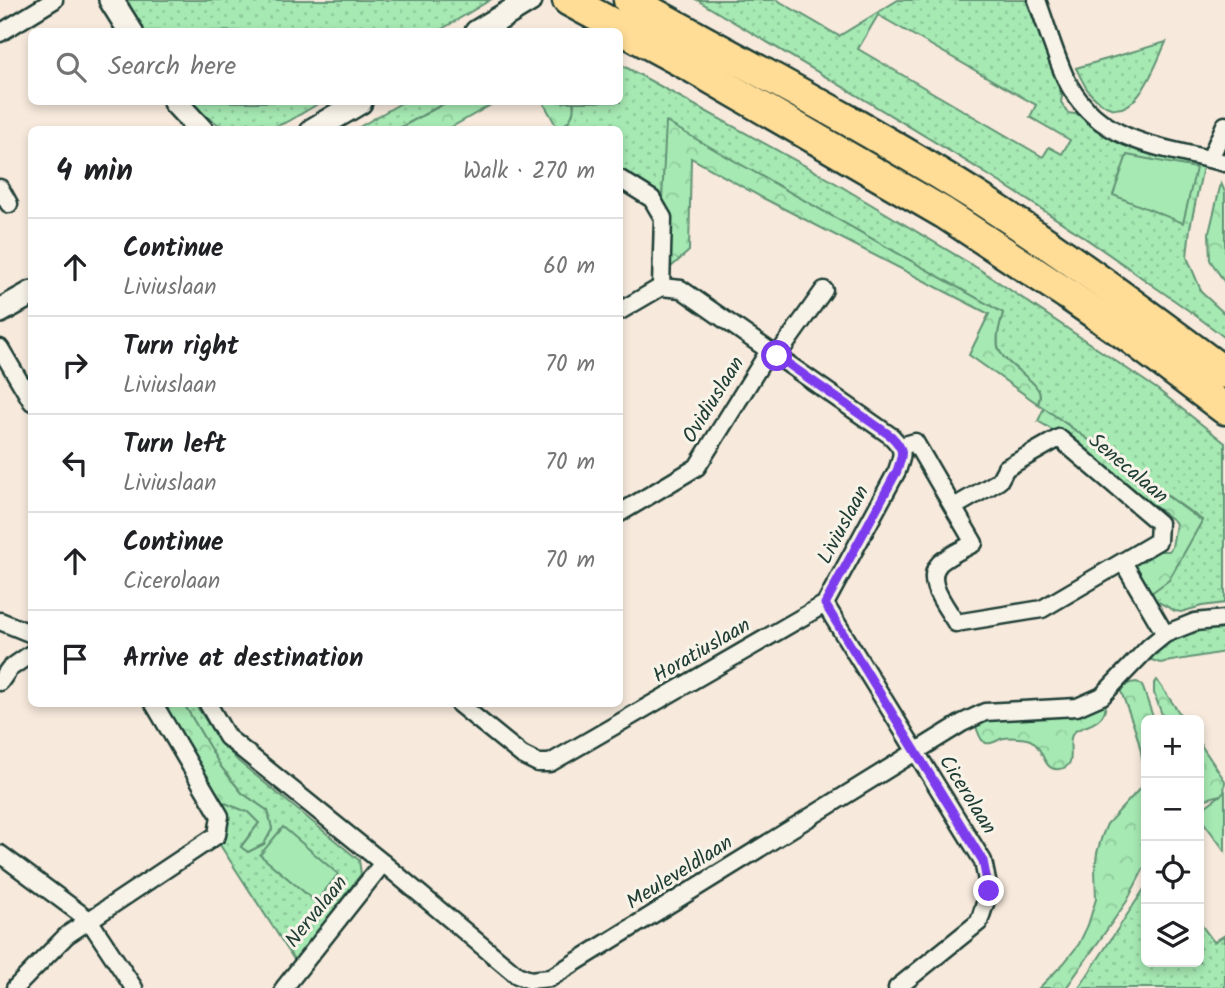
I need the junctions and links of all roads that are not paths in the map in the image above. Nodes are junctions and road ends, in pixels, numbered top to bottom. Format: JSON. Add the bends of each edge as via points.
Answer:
{"nodes":[{"id":1,"x":54,"y":0,"type":"edge"},
{"id":2,"x":111,"y":0,"type":"edge"},
{"id":3,"x":530,"y":0,"type":"edge"},
{"id":4,"x":568,"y":0,"type":"edge"},
{"id":5,"x":629,"y":0,"type":"edge"},
{"id":6,"x":667,"y":0,"type":"edge"},
{"id":7,"x":1037,"y":0,"type":"edge"},
{"id":8,"x":128,"y":28,"type":"edge"},
{"id":9,"x":482,"y":28,"type":"edge"},
{"id":10,"x":620,"y":28,"type":"edge"},
{"id":11,"x":623,"y":30,"type":"edge"},
{"id":12,"x":0,"y":33,"type":"edge"},
{"id":13,"x":777,"y":81,"type":"junction"},
{"id":14,"x":175,"y":105,"type":"edge"},
{"id":15,"x":177,"y":105,"type":"edge"},
{"id":16,"x":355,"y":105,"type":"edge"},
{"id":17,"x":1225,"y":125,"type":"edge"},
{"id":18,"x":185,"y":126,"type":"edge"},
{"id":19,"x":197,"y":126,"type":"edge"},
{"id":20,"x":320,"y":126,"type":"edge"},
{"id":21,"x":1218,"y":161,"type":"edge"},
{"id":22,"x":623,"y":181,"type":"edge"},
{"id":23,"x":0,"y":188,"type":"edge"},
{"id":24,"x":9,"y":204,"type":"dead end"},
{"id":25,"x":661,"y":287,"type":"junction"},
{"id":26,"x":824,"y":290,"type":"dead end"},
{"id":27,"x":28,"y":295,"type":"edge"},
{"id":28,"x":623,"y":310,"type":"edge"},
{"id":29,"x":0,"y":311,"type":"edge"},
{"id":30,"x":0,"y":348,"type":"edge"},
{"id":31,"x":773,"y":354,"type":"junction"},
{"id":32,"x":1225,"y":373,"type":"edge"},
{"id":33,"x":28,"y":395,"type":"edge"},
{"id":34,"x":1225,"y":409,"type":"edge"},
{"id":35,"x":901,"y":446,"type":"junction"},
{"id":36,"x":954,"y":507,"type":"junction"},
{"id":37,"x":623,"y":511,"type":"edge"},
{"id":38,"x":1123,"y":562,"type":"junction"},
{"id":39,"x":825,"y":604,"type":"junction"},
{"id":40,"x":1225,"y":619,"type":"edge"},
{"id":41,"x":0,"y":621,"type":"edge"},
{"id":42,"x":28,"y":632,"type":"edge"},
{"id":43,"x":1165,"y":634,"type":"junction"},
{"id":44,"x":28,"y":656,"type":"edge"},
{"id":45,"x":0,"y":682,"type":"edge"},
{"id":46,"x":156,"y":707,"type":"edge"},
{"id":47,"x":210,"y":707,"type":"edge"},
{"id":48,"x":463,"y":707,"type":"edge"},
{"id":49,"x":915,"y":752,"type":"junction"},
{"id":50,"x":0,"y":854,"type":"edge"},
{"id":51,"x":383,"y":863,"type":"junction"},
{"id":52,"x":89,"y":920,"type":"junction"},
{"id":53,"x":16,"y":988,"type":"edge"},
{"id":54,"x":134,"y":988,"type":"edge"},
{"id":55,"x":284,"y":988,"type":"edge"},
{"id":56,"x":897,"y":988,"type":"edge"}],
"edges":[{"from":1,"to":12,"type":"street"},
{"from":2,"to":8,"type":"street"},
{"from":3,"to":9,"type":"street"},
{"from":4,"to":10,"type":"highway"},
{"from":5,"to":13,"type":"highway"},
{"from":6,"to":13,"type":"highway"},
{"from":7,"to":21,"type":"street","via":[[1065,76],[1077,99],[1100,122],[1127,138]]},
{"from":11,"to":34,"type":"highway","via":[[944,214],[1078,301]]},
{"from":13,"to":32,"type":"highway","via":[[1069,258]]},
{"from":14,"to":18,"type":"street"},
{"from":15,"to":19,"type":"street"},
{"from":16,"to":20,"type":"street"},
{"from":17,"to":21,"type":"street"},
{"from":22,"to":25,"type":"street","via":[[652,199],[663,218]]},
{"from":23,"to":24,"type":"street"},
{"from":25,"to":28,"type":"street"},
{"from":25,"to":31,"type":"street","via":[[681,289]]},
{"from":26,"to":31,"type":"street"},
{"from":27,"to":29,"type":"street"},
{"from":30,"to":33,"type":"street"},
{"from":31,"to":35,"type":"street"},
{"from":31,"to":37,"type":"street","name":"Ovidiuslaan","via":[[697,467]]},
{"from":35,"to":36,"type":"street","name":"Senecalaan","via":[[915,442]]},
{"from":35,"to":39,"type":"street","name":"Liviuslaan","via":[[897,471]]},
{"from":36,"to":38,"type":"street","name":"Senecalaan","via":[[999,481],[1006,468],[1059,438],[1159,523],[1158,541]]},
{"from":36,"to":38,"type":"street","name":"Senecalaan","via":[[974,543],[941,562],[934,573],[934,586],[956,623],[1042,610]]},
{"from":38,"to":43,"type":"street"},
{"from":39,"to":48,"type":"street","name":"Horatiuslaan","via":[[550,763],[522,755]]},
{"from":39,"to":49,"type":"street"},
{"from":40,"to":43,"type":"street","name":"Meuleveldlaan","via":[[1195,622]]},
{"from":41,"to":42,"type":"street"},
{"from":43,"to":49,"type":"street","name":"Meuleveldlaan","via":[[1102,696],[1077,707],[985,712]]},
{"from":44,"to":45,"type":"street"},
{"from":46,"to":52,"type":"street","via":[[220,817],[217,835]]},
{"from":47,"to":51,"type":"street","name":"Meuleveldlaan","via":[[227,737]]},
{"from":49,"to":51,"type":"street","name":"Meuleveldlaan","via":[[550,978],[530,981],[517,975]]},
{"from":49,"to":56,"type":"street","name":"Cicerolaan","via":[[983,861],[989,891],[979,922]]},
{"from":50,"to":52,"type":"street"},
{"from":51,"to":55,"type":"street","name":"Nervalaan"},
{"from":52,"to":53,"type":"street","via":[[67,935]]},
{"from":52,"to":54,"type":"street"}]}
